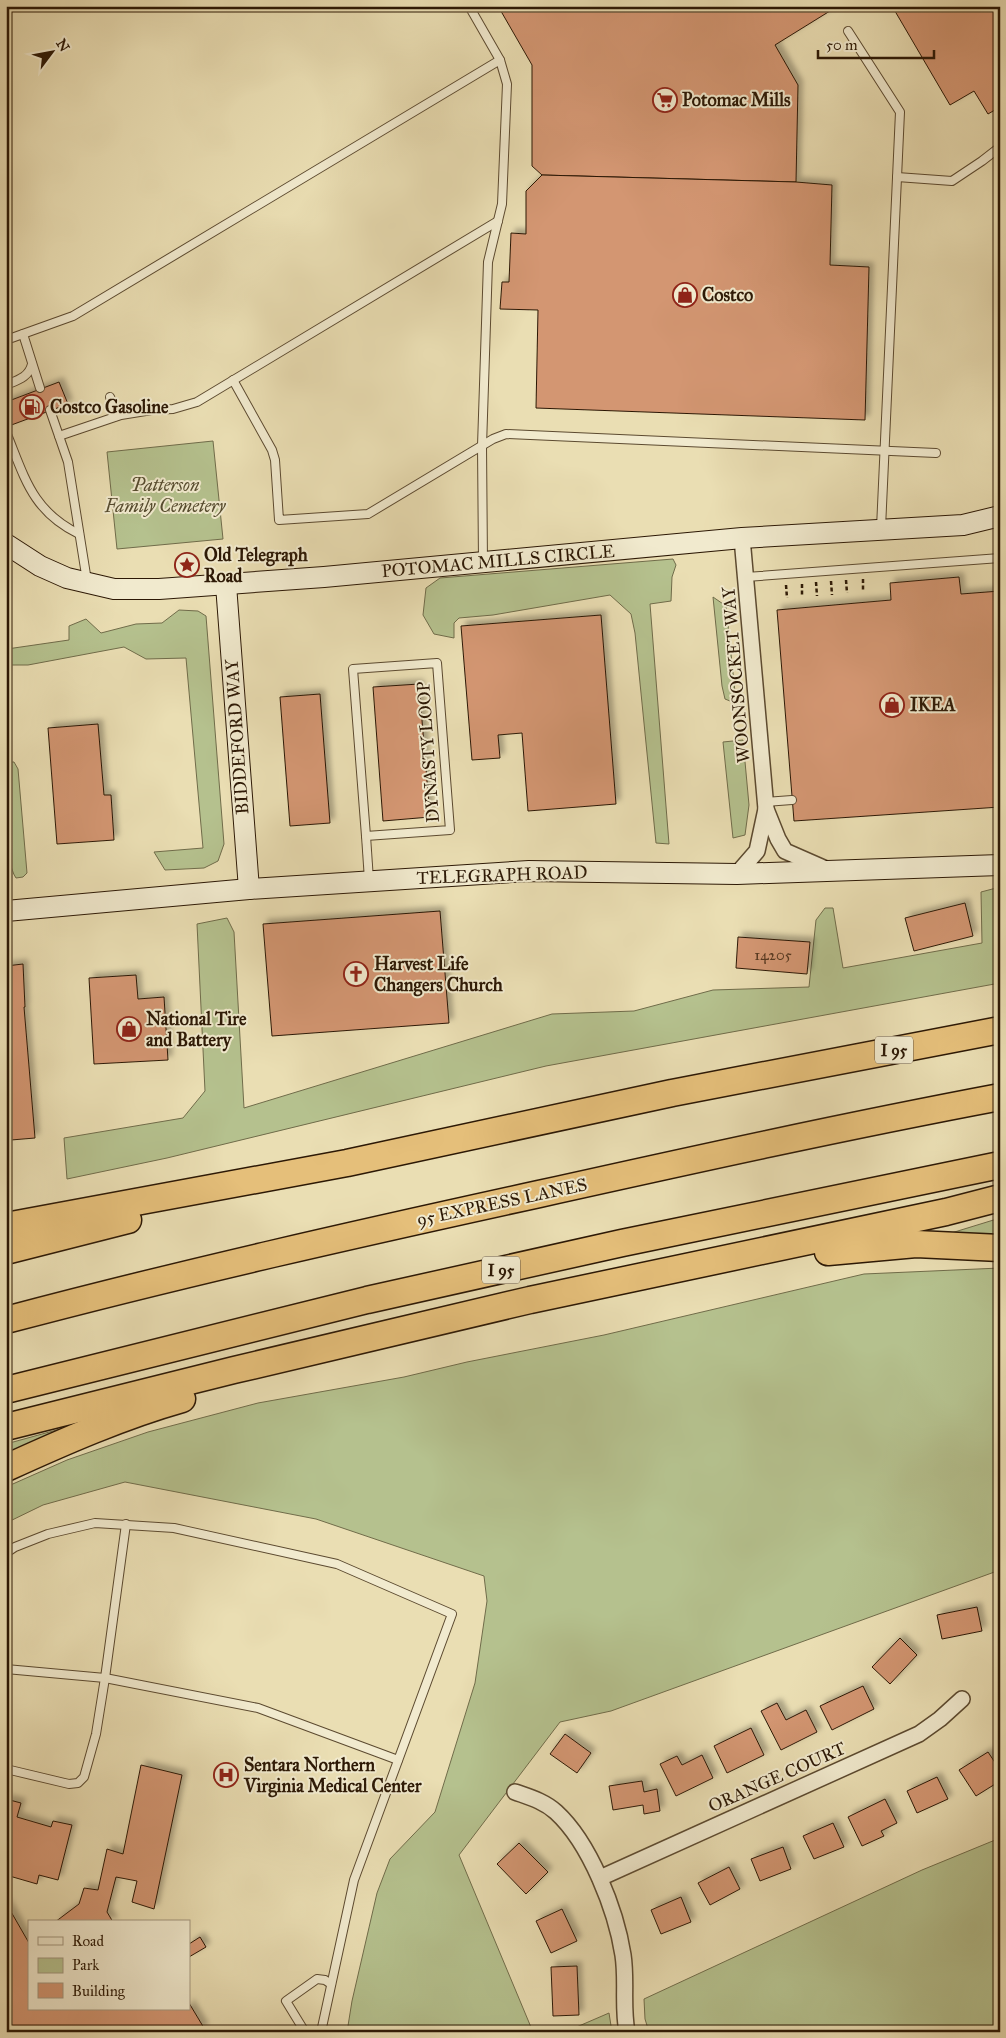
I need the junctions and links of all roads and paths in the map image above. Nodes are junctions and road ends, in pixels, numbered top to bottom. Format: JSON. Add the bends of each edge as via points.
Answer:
{"nodes":[{"id":1,"x":470,"y":6,"type":"edge"},
{"id":2,"x":848,"y":31,"type":"dead end"},
{"id":3,"x":500,"y":60,"type":"junction"},
{"id":4,"x":1000,"y":147,"type":"edge"},
{"id":5,"x":897,"y":177,"type":"junction"},
{"id":6,"x":498,"y":221,"type":"junction"},
{"id":7,"x":23,"y":334,"type":"junction"},
{"id":8,"x":6,"y":340,"type":"edge"},
{"id":9,"x":32,"y":363,"type":"junction"},
{"id":10,"x":233,"y":380,"type":"junction"},
{"id":11,"x":6,"y":384,"type":"edge"},
{"id":12,"x":40,"y":388,"type":"dead end"},
{"id":13,"x":110,"y":397,"type":"dead end"},
{"id":14,"x":50,"y":410,"type":"dead end"},
{"id":15,"x":117,"y":416,"type":"junction"},
{"id":16,"x":6,"y":432,"type":"edge"},
{"id":17,"x":59,"y":436,"type":"junction"},
{"id":18,"x":482,"y":446,"type":"junction"},
{"id":19,"x":884,"y":451,"type":"junction"},
{"id":20,"x":936,"y":453,"type":"dead end"},
{"id":21,"x":1000,"y":516,"type":"edge"},
{"id":22,"x":880,"y":530,"type":"junction"},
{"id":23,"x":79,"y":534,"type":"junction"},
{"id":24,"x":742,"y":538,"type":"junction"},
{"id":25,"x":6,"y":544,"type":"edge"},
{"id":26,"x":1000,"y":558,"type":"edge"},
{"id":27,"x":483,"y":562,"type":"junction"},
{"id":28,"x":746,"y":577,"type":"junction"},
{"id":29,"x":87,"y":583,"type":"junction"},
{"id":30,"x":226,"y":585,"type":"junction"},
{"id":31,"x":792,"y":800,"type":"dead end"},
{"id":32,"x":766,"y":806,"type":"junction"},
{"id":33,"x":366,"y":836,"type":"junction"},
{"id":34,"x":1000,"y":865,"type":"edge"},
{"id":35,"x":832,"y":872,"type":"junction"},
{"id":36,"x":737,"y":874,"type":"junction"},
{"id":37,"x":369,"y":882,"type":"junction"},
{"id":38,"x":249,"y":889,"type":"junction"},
{"id":39,"x":6,"y":911,"type":"edge"},
{"id":40,"x":1000,"y":1030,"type":"edge"},
{"id":41,"x":1000,"y":1097,"type":"edge"},
{"id":42,"x":347,"y":1163,"type":"junction"},
{"id":43,"x":1000,"y":1165,"type":"edge"},
{"id":44,"x":1000,"y":1198,"type":"edge"},
{"id":45,"x":6,"y":1226,"type":"edge"},
{"id":46,"x":1000,"y":1248,"type":"edge"},
{"id":47,"x":6,"y":1251,"type":"edge"},
{"id":48,"x":693,"y":1266,"type":"junction"},
{"id":49,"x":6,"y":1320,"type":"edge"},
{"id":50,"x":388,"y":1334,"type":"junction"},
{"id":51,"x":6,"y":1390,"type":"edge"},
{"id":52,"x":6,"y":1427,"type":"edge"},
{"id":53,"x":6,"y":1468,"type":"edge"},
{"id":54,"x":126,"y":1524,"type":"junction"},
{"id":55,"x":6,"y":1553,"type":"edge"},
{"id":56,"x":6,"y":1669,"type":"edge"},
{"id":57,"x":106,"y":1678,"type":"junction"},
{"id":58,"x":962,"y":1699,"type":"dead end"},
{"id":59,"x":398,"y":1760,"type":"junction"},
{"id":60,"x":6,"y":1769,"type":"edge"},
{"id":61,"x":515,"y":1792,"type":"dead end"},
{"id":62,"x":600,"y":1878,"type":"junction"},
{"id":63,"x":332,"y":1984,"type":"junction"},
{"id":64,"x":305,"y":2032,"type":"edge"},
{"id":65,"x":321,"y":2032,"type":"edge"},
{"id":66,"x":627,"y":2032,"type":"edge"}],
"edges":[{"from":1,"to":3,"type":"lane"},
{"from":2,"to":5,"type":"lane","via":[[900,112]]},
{"from":3,"to":6,"type":"lane","via":[[507,84],[507,101],[502,204]]},
{"from":3,"to":7,"type":"lane","via":[[73,316]]},
{"from":4,"to":5,"type":"lane","via":[[952,180]]},
{"from":5,"to":19,"type":"lane"},
{"from":6,"to":10,"type":"lane"},
{"from":6,"to":18,"type":"lane","via":[[488,262]]},
{"from":7,"to":8,"type":"lane"},
{"from":7,"to":9,"type":"lane"},
{"from":9,"to":11,"type":"lane","via":[[30,372]]},
{"from":9,"to":12,"type":"lane"},
{"from":10,"to":15,"type":"lane","via":[[197,402],[173,409]]},
{"from":10,"to":18,"type":"lane","via":[[272,450],[279,520],[368,514]]},
{"from":13,"to":15,"type":"lane"},
{"from":14,"to":17,"type":"lane"},
{"from":15,"to":17,"type":"lane"},
{"from":16,"to":23,"type":"lane","via":[[34,497],[55,520]]},
{"from":17,"to":23,"type":"lane","via":[[68,462]]},
{"from":18,"to":19,"type":"lane","via":[[500,436],[518,434]]},
{"from":18,"to":27,"type":"lane"},
{"from":19,"to":20,"type":"lane"},
{"from":19,"to":22,"type":"lane"},
{"from":21,"to":22,"type":"street","name":"POTOMAC MILLS CIRCLE","via":[[963,525]]},
{"from":22,"to":24,"type":"street","name":"POTOMAC MILLS CIRCLE"},
{"from":23,"to":29,"type":"lane"},
{"from":24,"to":27,"type":"street","name":"POTOMAC MILLS CIRCLE"},
{"from":24,"to":28,"type":"street","name":"WOONSOCKET WAY"},
{"from":25,"to":29,"type":"street","name":"POTOMAC MILLS CIRCLE","via":[[40,566]]},
{"from":26,"to":28,"type":"lane"},
{"from":27,"to":30,"type":"street","name":"POTOMAC MILLS CIRCLE"},
{"from":28,"to":32,"type":"street","name":"WOONSOCKET WAY"},
{"from":29,"to":30,"type":"street","name":"POTOMAC MILLS CIRCLE","via":[[114,589]]},
{"from":30,"to":38,"type":"street","name":"BIDDEFORD WAY"},
{"from":31,"to":32,"type":"lane"},
{"from":32,"to":35,"type":"street","name":"WOONSOCKET WAY","via":[[778,839],[786,850]]},
{"from":32,"to":36,"type":"street","name":"WOONSOCKET WAY","via":[[757,851]]},
{"from":33,"to":33,"type":"lane","name":"DYNASTY LOOP","via":[[353,669],[437,663],[450,830]]},
{"from":33,"to":37,"type":"lane","name":"DYNASTY LOOP"},
{"from":34,"to":35,"type":"street","name":"TELEGRAPH ROAD"},
{"from":35,"to":36,"type":"street","name":"TELEGRAPH ROAD"},
{"from":36,"to":37,"type":"street","name":"TELEGRAPH ROAD","via":[[529,871]]},
{"from":37,"to":38,"type":"street","name":"TELEGRAPH ROAD"},
{"from":38,"to":39,"type":"street","name":"TELEGRAPH ROAD"},
{"from":40,"to":42,"type":"highway","number":"I 95","via":[[672,1093]]},
{"from":41,"to":49,"type":"highway","name":"95 EXPRESS LANES","via":[[654,1168],[349,1236]]},
{"from":42,"to":45,"type":"highway"},
{"from":42,"to":47,"type":"highway","number":"I 95"},
{"from":43,"to":51,"type":"highway","number":"I 95","via":[[376,1298]]},
{"from":44,"to":48,"type":"highway"},
{"from":46,"to":48,"type":"highway","via":[[916,1244]]},
{"from":48,"to":50,"type":"highway"},
{"from":50,"to":52,"type":"highway"},
{"from":50,"to":53,"type":"highway","via":[[162,1405],[61,1442]]},
{"from":54,"to":55,"type":"lane","via":[[95,1524],[48,1534]]},
{"from":54,"to":57,"type":"lane"},
{"from":54,"to":59,"type":"lane","via":[[174,1528],[337,1564],[452,1614]]},
{"from":56,"to":57,"type":"lane"},
{"from":57,"to":59,"type":"lane","via":[[258,1708]]},
{"from":57,"to":60,"type":"lane","via":[[96,1734],[84,1777],[78,1783],[69,1784]]},
{"from":58,"to":62,"type":"street","name":"ORANGE COURT","via":[[919,1734]]},
{"from":59,"to":63,"type":"lane","via":[[354,1880]]},
{"from":61,"to":62,"type":"street","via":[[538,1800],[565,1821]]},
{"from":62,"to":66,"type":"street","via":[[623,1956]]},
{"from":63,"to":64,"type":"lane","via":[[317,1980],[286,2001]]},
{"from":63,"to":65,"type":"lane"}]}
